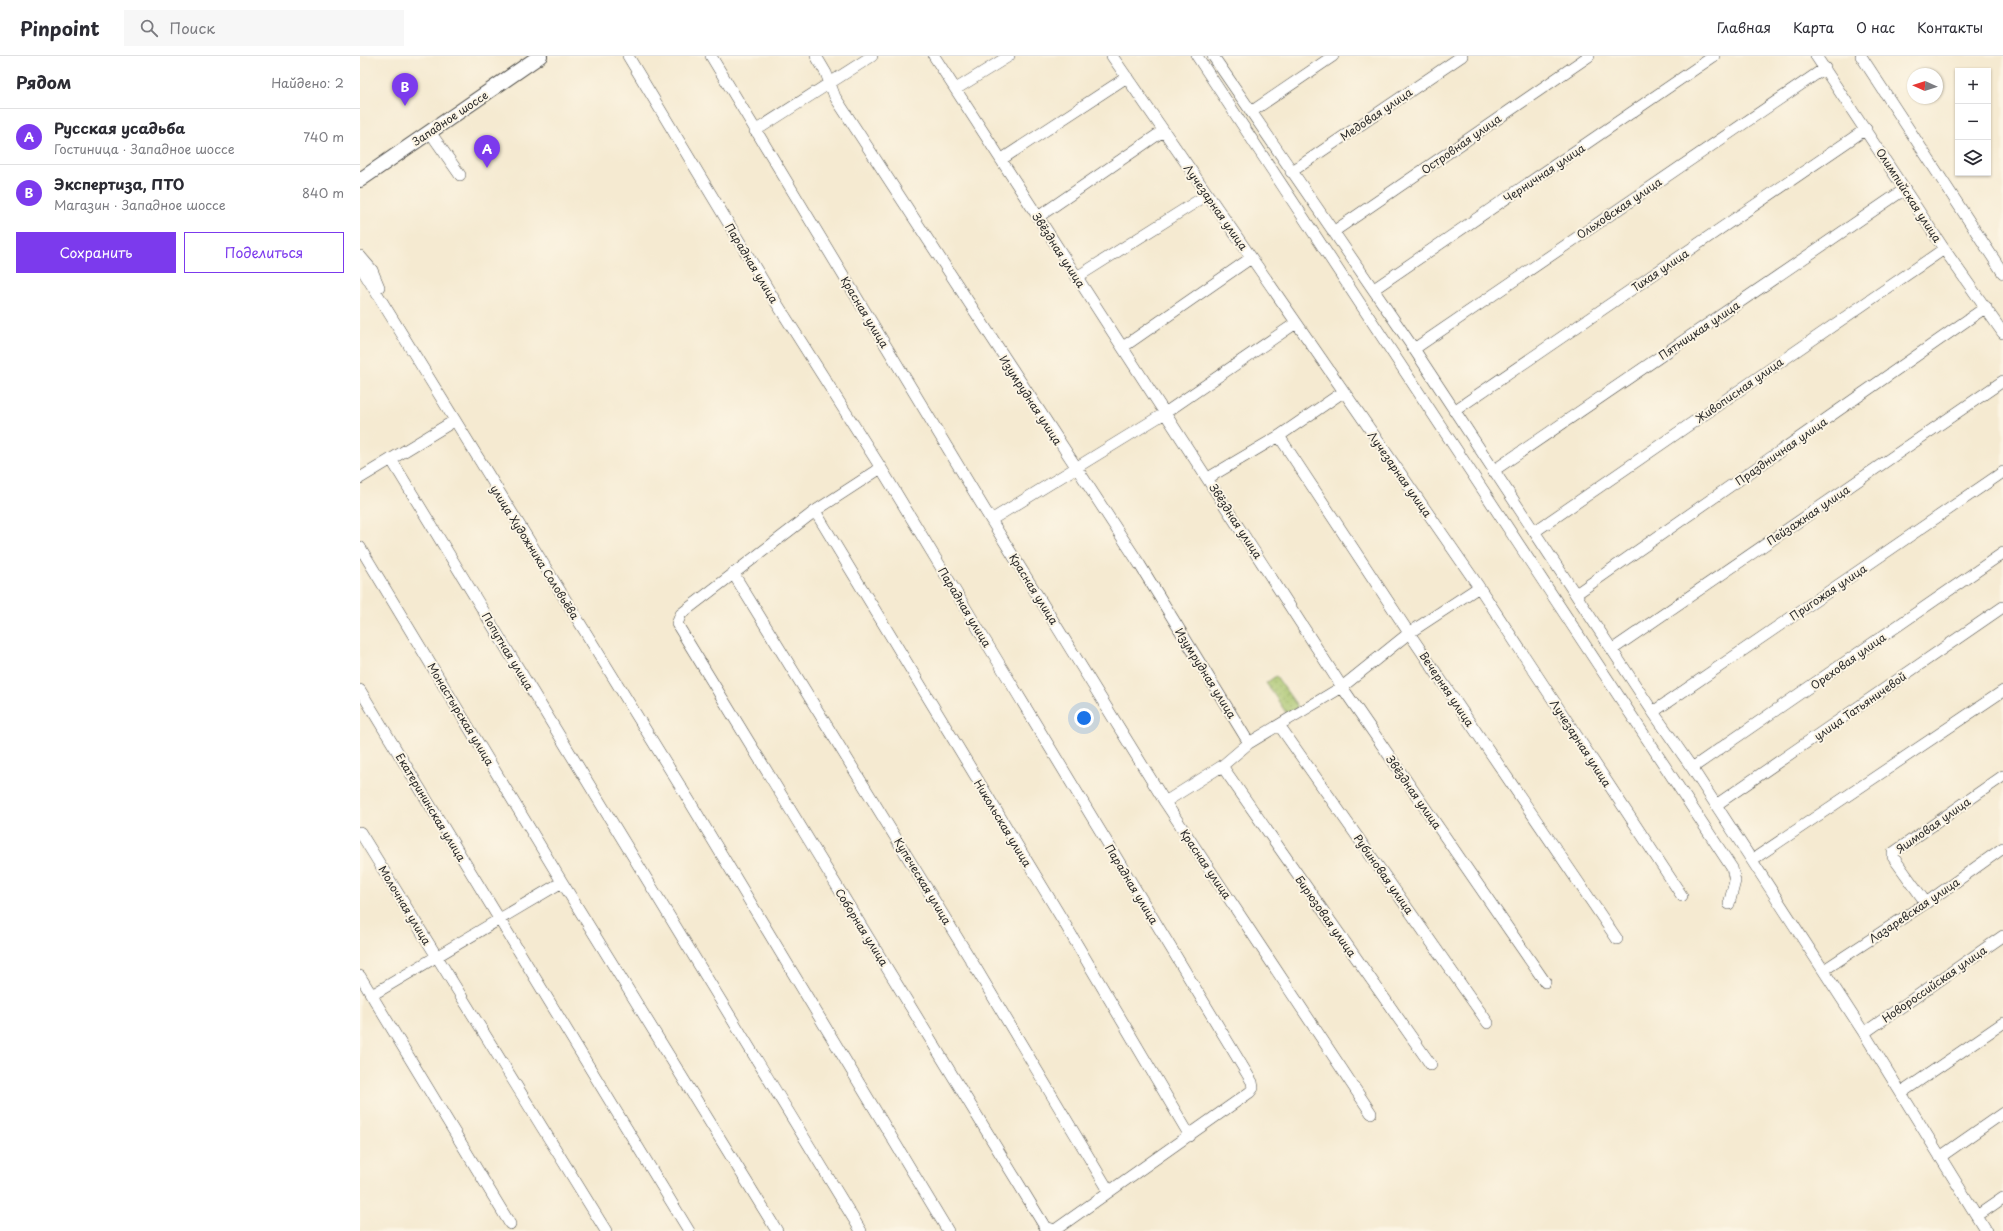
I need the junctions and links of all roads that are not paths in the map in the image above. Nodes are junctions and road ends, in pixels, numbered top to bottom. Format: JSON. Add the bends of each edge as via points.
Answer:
{"nodes":[{"id":1,"x":540,"y":56,"type":"edge"},
{"id":2,"x":628,"y":56,"type":"edge"},
{"id":3,"x":711,"y":56,"type":"edge"},
{"id":4,"x":816,"y":56,"type":"edge"},
{"id":5,"x":872,"y":56,"type":"edge"},
{"id":6,"x":934,"y":56,"type":"edge"},
{"id":7,"x":1009,"y":56,"type":"edge"},
{"id":8,"x":1112,"y":56,"type":"edge"},
{"id":9,"x":1197,"y":56,"type":"edge"},
{"id":10,"x":1213,"y":56,"type":"edge"},
{"id":11,"x":1333,"y":56,"type":"edge"},
{"id":12,"x":1462,"y":56,"type":"edge"},
{"id":13,"x":1589,"y":56,"type":"edge"},
{"id":14,"x":1714,"y":56,"type":"edge"},
{"id":15,"x":1816,"y":56,"type":"edge"},
{"id":16,"x":1861,"y":56,"type":"edge"},
{"id":17,"x":1825,"y":68,"type":"junction"},
{"id":18,"x":1127,"y":77,"type":"junction"},
{"id":19,"x":829,"y":83,"type":"junction"},
{"id":20,"x":956,"y":89,"type":"junction"},
{"id":21,"x":1251,"y":112,"type":"junction"},
{"id":22,"x":1866,"y":130,"type":"junction"},
{"id":23,"x":755,"y":131,"type":"junction"},
{"id":24,"x":1163,"y":131,"type":"junction"},
{"id":25,"x":430,"y":132,"type":"junction"},
{"id":26,"x":1002,"y":159,"type":"junction"},
{"id":27,"x":1291,"y":172,"type":"junction"},
{"id":28,"x":460,"y":175,"type":"dead end"},
{"id":29,"x":360,"y":180,"type":"edge"},
{"id":30,"x":1906,"y":189,"type":"junction"},
{"id":31,"x":1207,"y":194,"type":"junction"},
{"id":32,"x":1038,"y":217,"type":"junction"},
{"id":33,"x":1333,"y":232,"type":"junction"},
{"id":34,"x":1944,"y":249,"type":"junction"},
{"id":35,"x":360,"y":256,"type":"edge"},
{"id":36,"x":1251,"y":258,"type":"junction"},
{"id":37,"x":360,"y":266,"type":"edge"},
{"id":38,"x":2003,"y":273,"type":"edge"},
{"id":39,"x":1077,"y":277,"type":"junction"},
{"id":40,"x":1374,"y":290,"type":"junction"},
{"id":41,"x":383,"y":301,"type":"junction"},
{"id":42,"x":1986,"y":308,"type":"junction"},
{"id":43,"x":1296,"y":323,"type":"junction"},
{"id":44,"x":2003,"y":333,"type":"edge"},
{"id":45,"x":1123,"y":347,"type":"junction"},
{"id":46,"x":1414,"y":349,"type":"junction"},
{"id":47,"x":2003,"y":381,"type":"edge"},
{"id":48,"x":1344,"y":392,"type":"junction"},
{"id":49,"x":1454,"y":411,"type":"junction"},
{"id":50,"x":1165,"y":412,"type":"junction"},
{"id":51,"x":454,"y":421,"type":"junction"},
{"id":52,"x":1279,"y":436,"type":"junction"},
{"id":53,"x":391,"y":459,"type":"junction"},
{"id":54,"x":881,"y":468,"type":"junction"},
{"id":55,"x":1076,"y":468,"type":"junction"},
{"id":56,"x":1493,"y":471,"type":"junction"},
{"id":57,"x":2003,"y":472,"type":"edge"},
{"id":58,"x":360,"y":478,"type":"edge"},
{"id":59,"x":1208,"y":478,"type":"junction"},
{"id":60,"x":815,"y":511,"type":"junction"},
{"id":61,"x":991,"y":520,"type":"junction"},
{"id":62,"x":1534,"y":532,"type":"junction"},
{"id":63,"x":360,"y":547,"type":"edge"},
{"id":64,"x":2003,"y":554,"type":"edge"},
{"id":65,"x":733,"y":572,"type":"junction"},
{"id":66,"x":1479,"y":587,"type":"junction"},
{"id":67,"x":1576,"y":594,"type":"junction"},
{"id":68,"x":2003,"y":607,"type":"edge"},
{"id":69,"x":1409,"y":633,"type":"junction"},
{"id":70,"x":1613,"y":649,"type":"junction"},
{"id":71,"x":1342,"y":687,"type":"junction"},
{"id":72,"x":360,"y":690,"type":"edge"},
{"id":73,"x":2003,"y":691,"type":"edge"},
{"id":74,"x":1653,"y":712,"type":"junction"},
{"id":75,"x":1280,"y":725,"type":"junction"},
{"id":76,"x":1250,"y":743,"type":"junction"},
{"id":77,"x":1222,"y":766,"type":"junction"},
{"id":78,"x":1692,"y":768,"type":"junction"},
{"id":79,"x":2003,"y":776,"type":"edge"},
{"id":80,"x":1165,"y":802,"type":"junction"},
{"id":81,"x":1716,"y":805,"type":"junction"},
{"id":82,"x":360,"y":832,"type":"edge"},
{"id":83,"x":2003,"y":848,"type":"edge"},
{"id":84,"x":1752,"y":860,"type":"junction"},
{"id":85,"x":562,"y":882,"type":"junction"},
{"id":86,"x":1682,"y":896,"type":"dead end"},
{"id":87,"x":1926,"y":903,"type":"junction"},
{"id":88,"x":1729,"y":904,"type":"dead end"},
{"id":89,"x":501,"y":922,"type":"junction"},
{"id":90,"x":2003,"y":936,"type":"edge"},
{"id":91,"x":1616,"y":939,"type":"dead end"},
{"id":92,"x":437,"y":958,"type":"junction"},
{"id":93,"x":1824,"y":970,"type":"junction"},
{"id":94,"x":360,"y":976,"type":"edge"},
{"id":95,"x":1545,"y":982,"type":"dead end"},
{"id":96,"x":372,"y":995,"type":"junction"},
{"id":97,"x":1488,"y":1023,"type":"dead end"},
{"id":98,"x":2003,"y":1023,"type":"edge"},
{"id":99,"x":1864,"y":1033,"type":"junction"},
{"id":100,"x":1431,"y":1065,"type":"dead end"},
{"id":101,"x":1902,"y":1093,"type":"junction"},
{"id":102,"x":1371,"y":1113,"type":"dead end"},
{"id":103,"x":2003,"y":1114,"type":"edge"},
{"id":104,"x":1190,"y":1136,"type":"junction"},
{"id":105,"x":1940,"y":1157,"type":"junction"},
{"id":106,"x":1110,"y":1191,"type":"junction"},
{"id":107,"x":2003,"y":1198,"type":"edge"},
{"id":108,"x":1977,"y":1216,"type":"junction"},
{"id":109,"x":510,"y":1224,"type":"dead end"},
{"id":110,"x":1050,"y":1230,"type":"joint"},
{"id":111,"x":606,"y":1231,"type":"edge"},
{"id":112,"x":689,"y":1231,"type":"edge"},
{"id":113,"x":777,"y":1231,"type":"edge"},
{"id":114,"x":861,"y":1231,"type":"edge"},
{"id":115,"x":948,"y":1231,"type":"edge"},
{"id":116,"x":1986,"y":1231,"type":"edge"}],
"edges":[{"from":1,"to":25,"type":"main road","name":"Западное шоссе"},
{"from":2,"to":54,"type":"street","name":"Парадная улица","via":[[774,299]]},
{"from":3,"to":23,"type":"street","name":"Красная улица"},
{"from":4,"to":19,"type":"street","name":"Изумрудная улица"},
{"from":5,"to":19,"type":"street"},
{"from":6,"to":20,"type":"street","name":"Звёздная улица"},
{"from":7,"to":20,"type":"street"},
{"from":8,"to":18,"type":"street","name":"Лучезарная улица"},
{"from":9,"to":88,"type":"street","via":[[1732,868],[1735,881]]},
{"from":10,"to":21,"type":"street"},
{"from":11,"to":21,"type":"street"},
{"from":12,"to":27,"type":"street","name":"Медовая улица"},
{"from":13,"to":33,"type":"street","name":"Островная улица"},
{"from":14,"to":40,"type":"street","name":"Черничная улица"},
{"from":15,"to":17,"type":"street","name":"Олимпийская улица"},
{"from":16,"to":38,"type":"street"},
{"from":17,"to":22,"type":"street","name":"Олимпийская улица"},
{"from":17,"to":46,"type":"street","name":"Ольховская улица"},
{"from":18,"to":24,"type":"street","name":"Лучезарная улица"},
{"from":18,"to":26,"type":"street"},
{"from":19,"to":23,"type":"street"},
{"from":19,"to":55,"type":"street","name":"Изумрудная улица","via":[[839,104]]},
{"from":20,"to":26,"type":"street","name":"Звёздная улица"},
{"from":21,"to":27,"type":"street"},
{"from":22,"to":30,"type":"street","name":"Олимпийская улица"},
{"from":22,"to":49,"type":"street","name":"Тихая улица"},
{"from":23,"to":61,"type":"street","name":"Красная улица"},
{"from":24,"to":31,"type":"street","name":"Лучезарная улица"},
{"from":24,"to":32,"type":"street"},
{"from":25,"to":28,"type":"street"},
{"from":25,"to":29,"type":"main road","name":"Западное шоссе"},
{"from":26,"to":32,"type":"street","name":"Звёздная улица"},
{"from":27,"to":33,"type":"street"},
{"from":30,"to":34,"type":"street","name":"Олимпийская улица"},
{"from":30,"to":56,"type":"street","name":"Пятницкая улица"},
{"from":31,"to":36,"type":"street","name":"Лучезарная улица"},
{"from":31,"to":39,"type":"street"},
{"from":32,"to":39,"type":"street","name":"Звёздная улица"},
{"from":33,"to":40,"type":"street"},
{"from":34,"to":42,"type":"street","name":"Олимпийская улица"},
{"from":34,"to":62,"type":"street","name":"Живописная улица"},
{"from":35,"to":41,"type":"street","name":"улица Художника Соловьёва","via":[[372,270]]},
{"from":36,"to":43,"type":"street","name":"Лучезарная улица"},
{"from":36,"to":45,"type":"street"},
{"from":37,"to":41,"type":"street","name":"улица Художника Соловьёва"},
{"from":39,"to":45,"type":"street","name":"Звёздная улица"},
{"from":40,"to":46,"type":"street"},
{"from":41,"to":51,"type":"street","name":"улица Художника Соловьёва"},
{"from":42,"to":44,"type":"street","name":"Олимпийская улица"},
{"from":42,"to":67,"type":"street","name":"Праздничная улица"},
{"from":43,"to":48,"type":"street","name":"Лучезарная улица"},
{"from":43,"to":50,"type":"street"},
{"from":45,"to":50,"type":"street","name":"Звёздная улица"},
{"from":46,"to":49,"type":"street"},
{"from":47,"to":70,"type":"street","name":"Пейзажная улица"},
{"from":48,"to":52,"type":"street"},
{"from":48,"to":66,"type":"street","name":"Лучезарная улица"},
{"from":49,"to":56,"type":"street"},
{"from":50,"to":55,"type":"street"},
{"from":50,"to":59,"type":"street","name":"Звёздная улица"},
{"from":51,"to":53,"type":"street"},
{"from":51,"to":115,"type":"street","name":"улица Художника Соловьёва","via":[[690,802]]},
{"from":52,"to":59,"type":"street"},
{"from":52,"to":69,"type":"street","name":"Вечерняя улица"},
{"from":53,"to":58,"type":"street"},
{"from":53,"to":114,"type":"street","name":"Попутная улица"},
{"from":54,"to":60,"type":"street"},
{"from":54,"to":104,"type":"street","name":"Парадная улица","via":[[1252,1082],[1253,1088],[1250,1092]]},
{"from":55,"to":61,"type":"street"},
{"from":55,"to":76,"type":"street","name":"Изумрудная улица","via":[[1140,565]]},
{"from":56,"to":62,"type":"street"},
{"from":57,"to":74,"type":"street","name":"Пригожая улица"},
{"from":59,"to":71,"type":"street","name":"Звёздная улица"},
{"from":60,"to":65,"type":"street"},
{"from":60,"to":104,"type":"street","name":"Никольская улица"},
{"from":61,"to":80,"type":"street","name":"Красная улица"},
{"from":62,"to":67,"type":"street"},
{"from":63,"to":85,"type":"street","name":"Монастырская улица"},
{"from":64,"to":78,"type":"street","name":"Ореховая улица"},
{"from":65,"to":106,"type":"street","name":"Купеческая улица"},
{"from":65,"to":110,"type":"street","name":"Соборная улица","via":[[681,614],[677,620],[678,628],[1045,1227]]},
{"from":66,"to":69,"type":"street"},
{"from":66,"to":86,"type":"street","name":"Лучезарная улица"},
{"from":67,"to":70,"type":"street"},
{"from":68,"to":81,"type":"street","name":"улица Татьяничевой"},
{"from":69,"to":71,"type":"street"},
{"from":69,"to":91,"type":"street","name":"Вечерняя улица"},
{"from":70,"to":74,"type":"street"},
{"from":71,"to":75,"type":"street"},
{"from":71,"to":95,"type":"street","name":"Звёздная улица"},
{"from":72,"to":89,"type":"street","name":"Екатерининская улица"},
{"from":73,"to":84,"type":"street"},
{"from":74,"to":78,"type":"street"},
{"from":75,"to":76,"type":"street"},
{"from":75,"to":97,"type":"street","name":"Рубиновая улица"},
{"from":76,"to":77,"type":"street"},
{"from":77,"to":80,"type":"street"},
{"from":77,"to":100,"type":"street","name":"Бирюзовая улица"},
{"from":78,"to":81,"type":"street"},
{"from":79,"to":87,"type":"street","name":"Яшмовая улица","via":[[1893,854]]},
{"from":80,"to":102,"type":"street","name":"Красная улица"},
{"from":81,"to":84,"type":"street"},
{"from":82,"to":92,"type":"street","name":"Молочная улица"},
{"from":83,"to":87,"type":"street","name":"Лазаревская улица"},
{"from":84,"to":93,"type":"street"},
{"from":85,"to":89,"type":"street"},
{"from":85,"to":113,"type":"street","name":"Монастырская улица"},
{"from":87,"to":93,"type":"street","name":"Лазаревская улица"},
{"from":89,"to":92,"type":"street"},
{"from":89,"to":112,"type":"street","name":"Екатерининская улица"},
{"from":90,"to":99,"type":"street","name":"Новороссийская улица"},
{"from":92,"to":96,"type":"street"},
{"from":92,"to":111,"type":"street","name":"Молочная улица"},
{"from":93,"to":99,"type":"street"},
{"from":94,"to":96,"type":"street"},
{"from":96,"to":109,"type":"street"},
{"from":98,"to":101,"type":"street"},
{"from":99,"to":101,"type":"street"},
{"from":101,"to":105,"type":"street"},
{"from":103,"to":105,"type":"street"},
{"from":104,"to":106,"type":"street","name":"Парадная улица"},
{"from":105,"to":108,"type":"street"},
{"from":106,"to":110,"type":"street","name":"Парадная улица","via":[[1059,1228]]},
{"from":107,"to":108,"type":"street"},
{"from":108,"to":116,"type":"street"}]}
